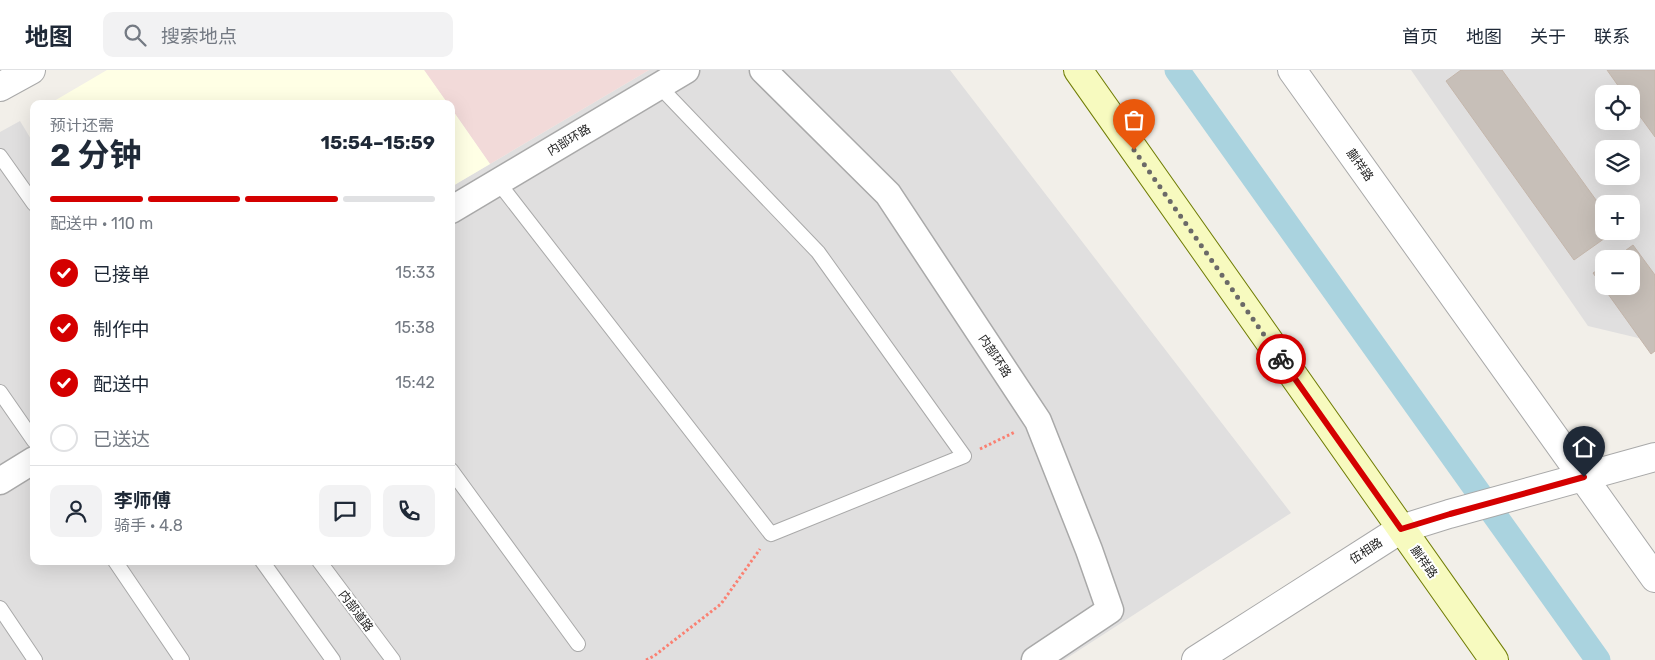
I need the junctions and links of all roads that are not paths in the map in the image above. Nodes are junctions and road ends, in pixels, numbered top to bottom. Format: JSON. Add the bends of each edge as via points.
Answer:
{"nodes":[{"id":1,"x":31,"y":70,"type":"edge"},
{"id":2,"x":686,"y":70,"type":"edge"},
{"id":3,"x":763,"y":70,"type":"edge"},
{"id":4,"x":1078,"y":70,"type":"edge"},
{"id":5,"x":1292,"y":70,"type":"edge"},
{"id":6,"x":659,"y":86,"type":"junction"},
{"id":7,"x":0,"y":88,"type":"edge"},
{"id":8,"x":0,"y":156,"type":"edge"},
{"id":9,"x":498,"y":182,"type":"junction"},
{"id":10,"x":30,"y":198,"type":"edge"},
{"id":11,"x":455,"y":208,"type":"edge"},
{"id":12,"x":0,"y":392,"type":"edge"},
{"id":13,"x":30,"y":435,"type":"edge"},
{"id":14,"x":1655,"y":457,"type":"edge"},
{"id":15,"x":30,"y":462,"type":"edge"},
{"id":16,"x":455,"y":475,"type":"edge"},
{"id":17,"x":1584,"y":477,"type":"junction"},
{"id":18,"x":0,"y":481,"type":"edge"},
{"id":19,"x":1401,"y":529,"type":"junction"},
{"id":20,"x":118,"y":565,"type":"edge"},
{"id":21,"x":265,"y":565,"type":"edge"},
{"id":22,"x":322,"y":565,"type":"edge"},
{"id":23,"x":1655,"y":578,"type":"edge"},
{"id":24,"x":0,"y":608,"type":"edge"},
{"id":25,"x":578,"y":644,"type":"dead end"},
{"id":26,"x":35,"y":660,"type":"edge"},
{"id":27,"x":182,"y":660,"type":"edge"},
{"id":28,"x":333,"y":660,"type":"edge"},
{"id":29,"x":393,"y":660,"type":"edge"},
{"id":30,"x":1035,"y":660,"type":"edge"},
{"id":31,"x":1196,"y":660,"type":"edge"},
{"id":32,"x":1494,"y":660,"type":"edge"}],
"edges":[{"from":1,"to":7,"type":"street"},
{"from":2,"to":6,"type":"street","name":"内部环路"},
{"from":3,"to":30,"type":"street","name":"内部环路","via":[[888,194],[1038,421],[1110,610]]},
{"from":4,"to":19,"type":"main road","name":"蒯祥路"},
{"from":5,"to":17,"type":"street","name":"蒯祥路"},
{"from":6,"to":9,"type":"street","name":"内部环路"},
{"from":6,"to":9,"type":"lane","via":[[818,252],[964,456],[771,534]]},
{"from":8,"to":10,"type":"lane"},
{"from":9,"to":11,"type":"street","name":"内部环路"},
{"from":12,"to":13,"type":"lane"},
{"from":14,"to":17,"type":"street","name":"伍相路"},
{"from":15,"to":18,"type":"street"},
{"from":16,"to":25,"type":"lane"},
{"from":17,"to":19,"type":"street","name":"伍相路"},
{"from":17,"to":23,"type":"street","name":"蒯祥路"},
{"from":19,"to":31,"type":"street","name":"伍相路"},
{"from":19,"to":32,"type":"main road","name":"蒯祥路"},
{"from":20,"to":27,"type":"lane"},
{"from":21,"to":28,"type":"lane"},
{"from":22,"to":29,"type":"lane","name":"内部道路"},
{"from":24,"to":26,"type":"lane"}]}
